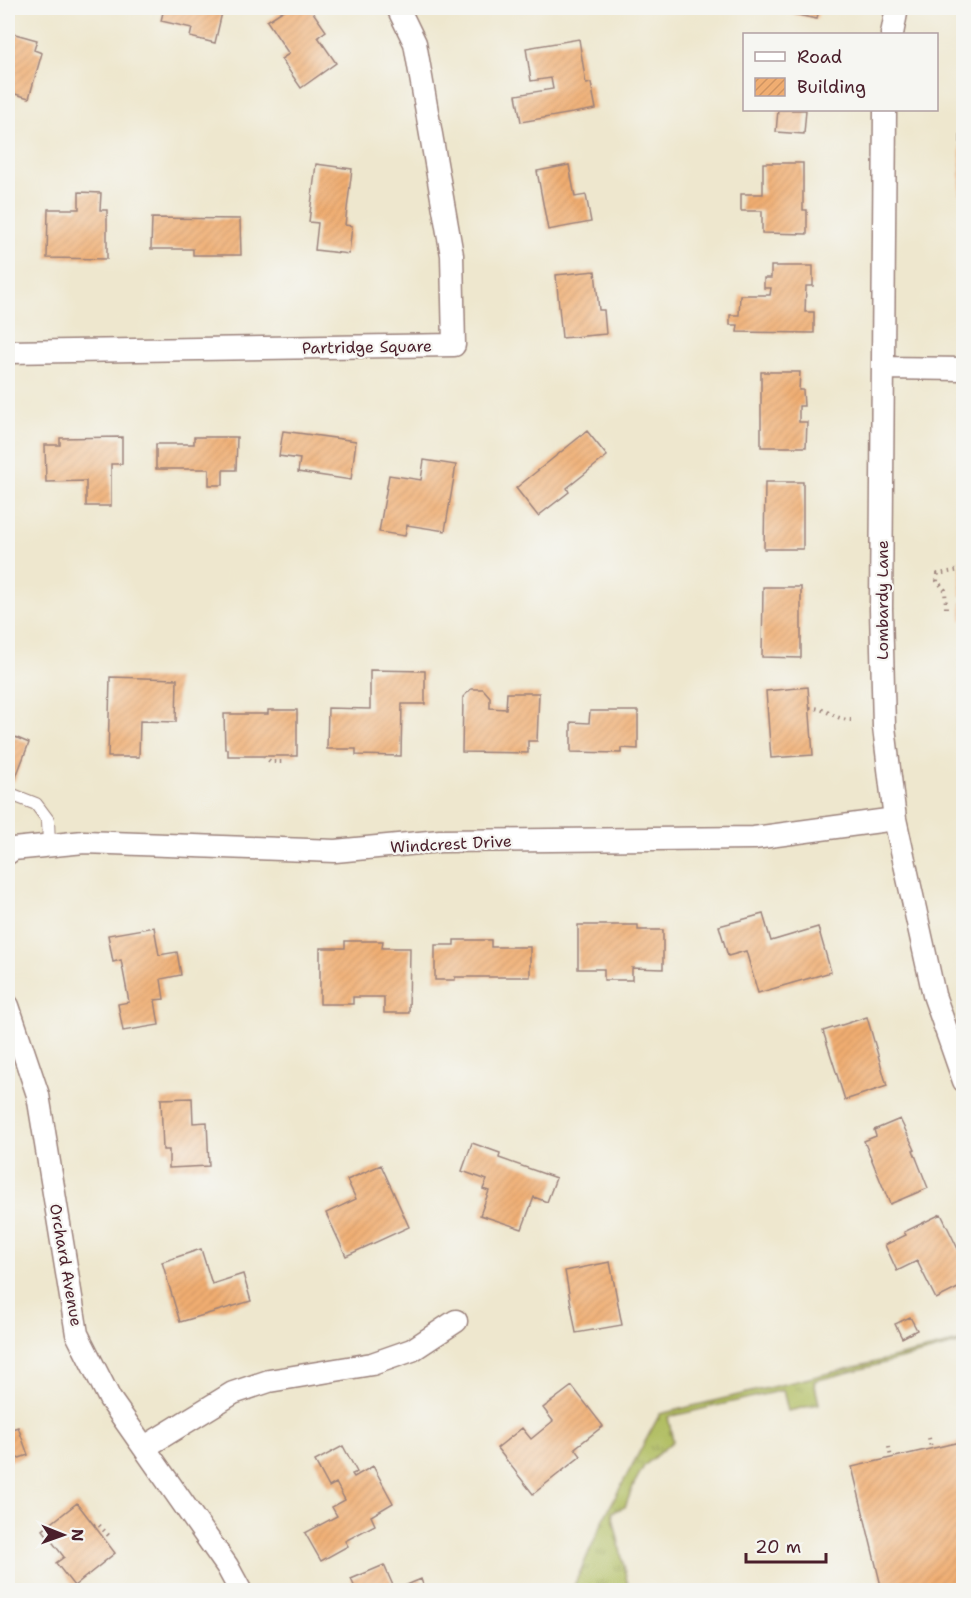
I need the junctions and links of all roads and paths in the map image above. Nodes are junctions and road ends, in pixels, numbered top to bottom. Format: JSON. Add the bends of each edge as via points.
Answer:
{"nodes":[{"id":1,"x":398,"y":8,"type":"edge"},
{"id":2,"x":897,"y":8,"type":"edge"},
{"id":3,"x":892,"y":33,"type":"edge"},
{"id":4,"x":885,"y":111,"type":"edge"},
{"id":5,"x":8,"y":352,"type":"edge"},
{"id":6,"x":883,"y":368,"type":"junction"},
{"id":7,"x":963,"y":369,"type":"edge"},
{"id":8,"x":960,"y":570,"type":"dead end"},
{"id":9,"x":946,"y":608,"type":"dead end"},
{"id":10,"x":810,"y":708,"type":"dead end"},
{"id":11,"x":851,"y":720,"type":"dead end"},
{"id":12,"x":264,"y":756,"type":"dead end"},
{"id":13,"x":285,"y":762,"type":"dead end"},
{"id":14,"x":961,"y":764,"type":"dead end"},
{"id":15,"x":963,"y":788,"type":"edge"},
{"id":16,"x":8,"y":793,"type":"edge"},
{"id":17,"x":895,"y":819,"type":"junction"},
{"id":18,"x":49,"y":845,"type":"junction"},
{"id":19,"x":8,"y":853,"type":"edge"},
{"id":20,"x":8,"y":1006,"type":"edge"},
{"id":21,"x":963,"y":1081,"type":"edge"},
{"id":22,"x":456,"y":1321,"type":"dead end"},
{"id":23,"x":928,"y":1438,"type":"dead end"},
{"id":24,"x":145,"y":1447,"type":"junction"},
{"id":25,"x":889,"y":1447,"type":"dead end"},
{"id":26,"x":931,"y":1448,"type":"dead end"},
{"id":27,"x":891,"y":1458,"type":"dead end"},
{"id":28,"x":94,"y":1525,"type":"dead end"},
{"id":29,"x":110,"y":1537,"type":"dead end"},
{"id":30,"x":240,"y":1590,"type":"edge"}],
"edges":[{"from":1,"to":5,"type":"street","name":"Partridge Square","via":[[415,43],[452,255],[453,345]]},
{"from":2,"to":3,"type":"street"},
{"from":4,"to":6,"type":"street","name":"Lombardy Lane"},
{"from":6,"to":7,"type":"street"},
{"from":6,"to":17,"type":"street","name":"Lombardy Lane","via":[[882,672]]},
{"from":8,"to":9,"type":"path","via":[[938,574],[937,581],[945,590]]},
{"from":10,"to":11,"type":"path"},
{"from":12,"to":13,"type":"path","via":[[271,762]]},
{"from":14,"to":15,"type":"path"},
{"from":16,"to":18,"type":"lane","via":[[36,804],[48,820]]},
{"from":17,"to":18,"type":"street","name":"Windcrest Drive","via":[[754,838],[441,841],[335,850],[84,842]]},
{"from":17,"to":21,"type":"street","name":"Lombardy Lane","via":[[934,995]]},
{"from":18,"to":19,"type":"street","name":"Windcrest Drive"},
{"from":20,"to":24,"type":"street","name":"Orchard Avenue","via":[[38,1095],[77,1334],[110,1399]]},
{"from":22,"to":24,"type":"street","via":[[412,1350],[372,1364],[269,1381],[233,1393]]},
{"from":23,"to":26,"type":"path"},
{"from":24,"to":30,"type":"street","name":"Orchard Avenue"},
{"from":25,"to":27,"type":"path"},
{"from":28,"to":29,"type":"path","via":[[98,1524]]}]}
